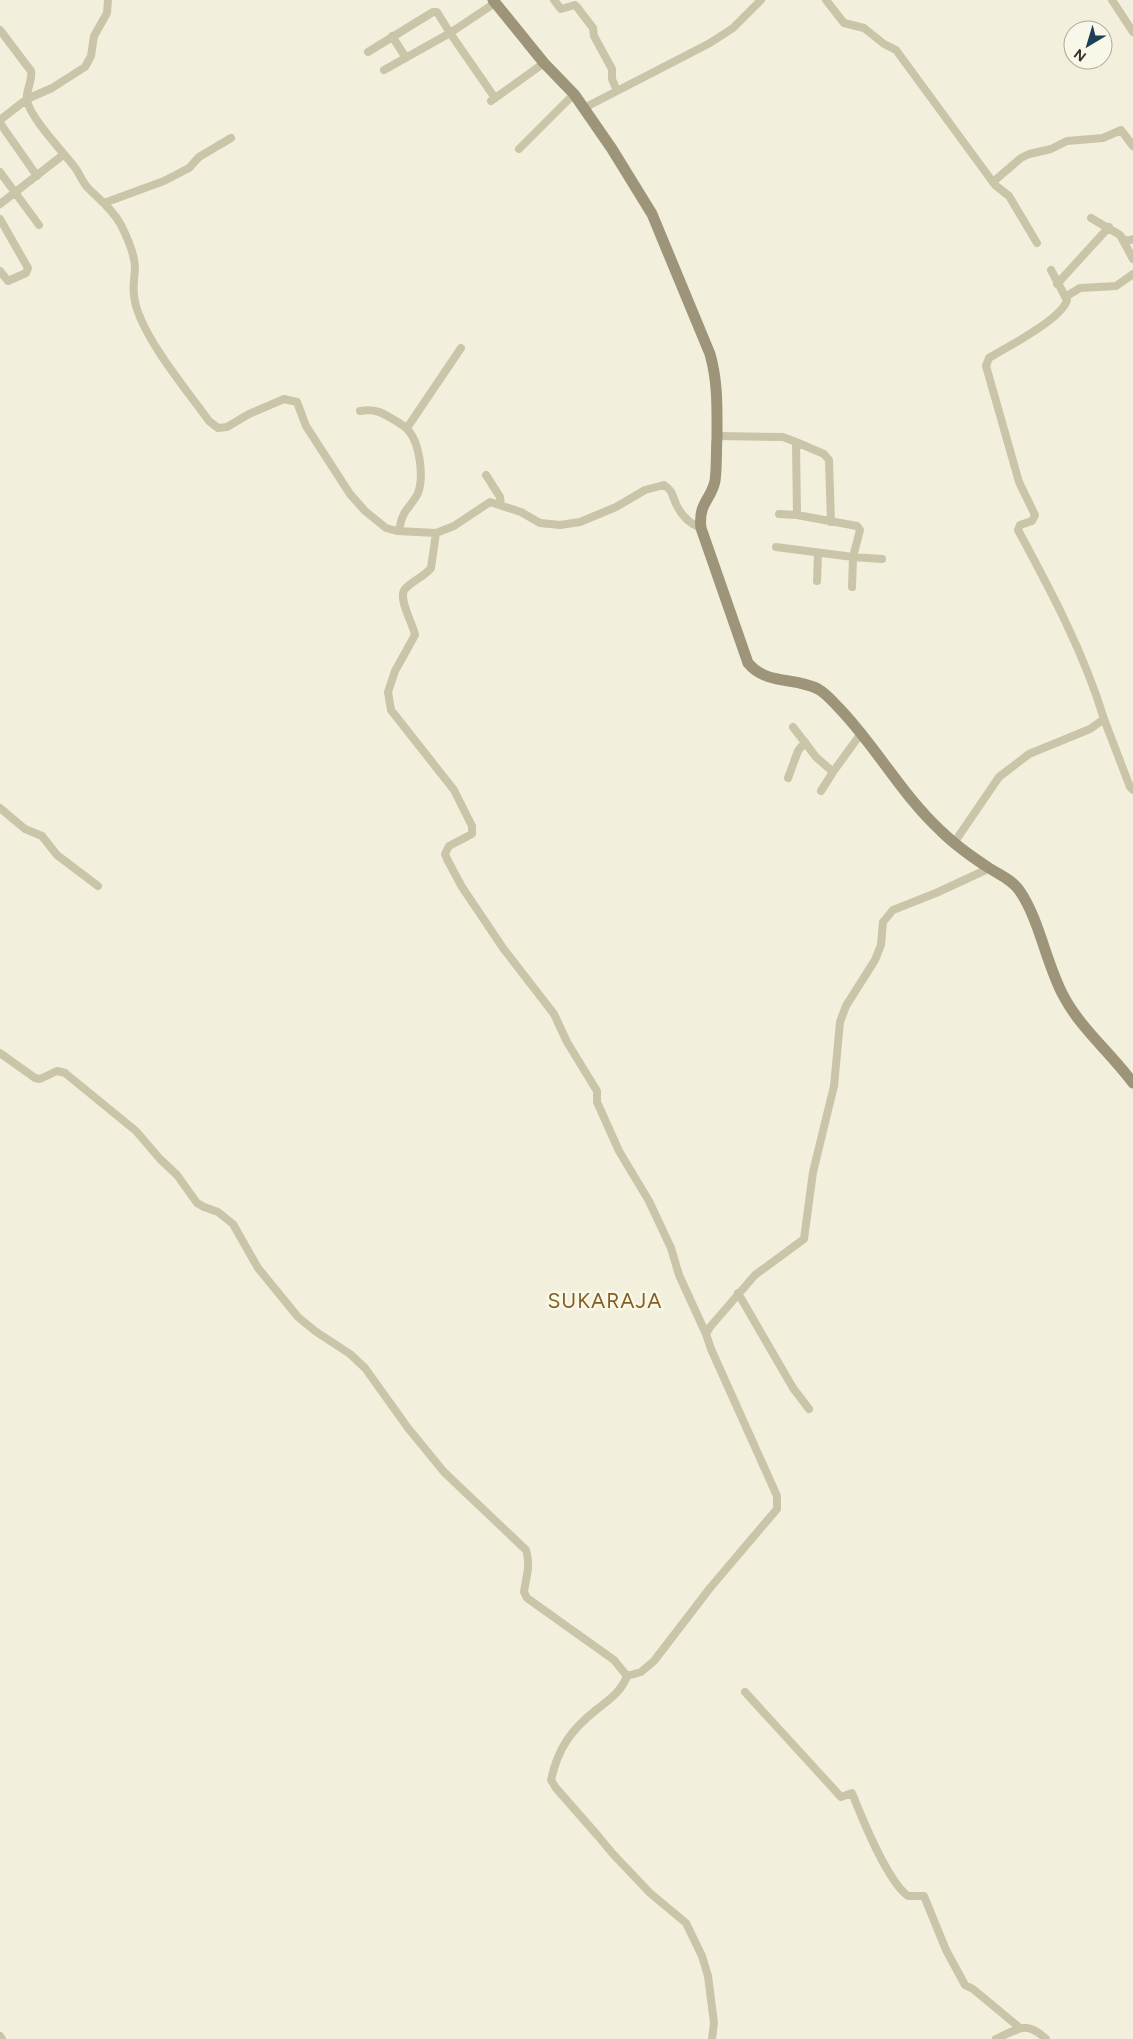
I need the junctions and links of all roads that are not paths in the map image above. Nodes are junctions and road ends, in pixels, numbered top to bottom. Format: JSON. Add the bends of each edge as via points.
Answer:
{"nodes":[{"id":1,"x":108,"y":0,"type":"edge"},
{"id":2,"x":554,"y":0,"type":"edge"},
{"id":3,"x":761,"y":0,"type":"edge"},
{"id":4,"x":826,"y":0,"type":"edge"},
{"id":5,"x":1112,"y":0,"type":"edge"},
{"id":6,"x":494,"y":1,"type":"edge"},
{"id":7,"x":0,"y":30,"type":"edge"},
{"id":8,"x":1133,"y":32,"type":"edge"},
{"id":9,"x":450,"y":33,"type":"junction"},
{"id":10,"x":392,"y":36,"type":"junction"},
{"id":11,"x":368,"y":52,"type":"dead end"},
{"id":12,"x":406,"y":58,"type":"junction"},
{"id":13,"x":544,"y":63,"type":"junction"},
{"id":14,"x":384,"y":70,"type":"dead end"},
{"id":15,"x":617,"y":90,"type":"junction"},
{"id":16,"x":574,"y":94,"type":"junction"},
{"id":17,"x":27,"y":99,"type":"junction"},
{"id":18,"x":584,"y":108,"type":"junction"},
{"id":19,"x":0,"y":121,"type":"edge"},
{"id":20,"x":231,"y":138,"type":"dead end"},
{"id":21,"x":1133,"y":146,"type":"edge"},
{"id":22,"x":519,"y":149,"type":"dead end"},
{"id":23,"x":63,"y":155,"type":"junction"},
{"id":24,"x":0,"y":172,"type":"edge"},
{"id":25,"x":37,"y":176,"type":"junction"},
{"id":26,"x":993,"y":182,"type":"junction"},
{"id":27,"x":15,"y":193,"type":"junction"},
{"id":28,"x":104,"y":203,"type":"junction"},
{"id":29,"x":0,"y":204,"type":"edge"},
{"id":30,"x":1091,"y":218,"type":"dead end"},
{"id":31,"x":0,"y":219,"type":"edge"},
{"id":32,"x":39,"y":225,"type":"dead end"},
{"id":33,"x":1109,"y":227,"type":"junction"},
{"id":34,"x":1123,"y":239,"type":"junction"},
{"id":35,"x":1133,"y":239,"type":"edge"},
{"id":36,"x":1037,"y":243,"type":"dead end"},
{"id":37,"x":1133,"y":259,"type":"edge"},
{"id":38,"x":1052,"y":270,"type":"dead end"},
{"id":39,"x":0,"y":271,"type":"edge"},
{"id":40,"x":1133,"y":274,"type":"edge"},
{"id":41,"x":1057,"y":284,"type":"junction"},
{"id":42,"x":1065,"y":297,"type":"junction"},
{"id":43,"x":461,"y":348,"type":"dead end"},
{"id":44,"x":360,"y":411,"type":"dead end"},
{"id":45,"x":407,"y":428,"type":"junction"},
{"id":46,"x":717,"y":436,"type":"junction"},
{"id":47,"x":796,"y":442,"type":"junction"},
{"id":48,"x":486,"y":475,"type":"dead end"},
{"id":49,"x":501,"y":505,"type":"junction"},
{"id":50,"x":780,"y":514,"type":"dead end"},
{"id":51,"x":798,"y":516,"type":"junction"},
{"id":52,"x":831,"y":522,"type":"junction"},
{"id":53,"x":701,"y":528,"type":"junction"},
{"id":54,"x":399,"y":531,"type":"junction"},
{"id":55,"x":436,"y":534,"type":"junction"},
{"id":56,"x":776,"y":547,"type":"dead end"},
{"id":57,"x":818,"y":554,"type":"junction"},
{"id":58,"x":853,"y":557,"type":"junction"},
{"id":59,"x":882,"y":559,"type":"dead end"},
{"id":60,"x":817,"y":580,"type":"dead end"},
{"id":61,"x":852,"y":587,"type":"dead end"},
{"id":62,"x":1104,"y":719,"type":"junction"},
{"id":63,"x":793,"y":727,"type":"dead end"},
{"id":64,"x":862,"y":732,"type":"junction"},
{"id":65,"x":805,"y":742,"type":"junction"},
{"id":66,"x":833,"y":772,"type":"junction"},
{"id":67,"x":788,"y":778,"type":"dead end"},
{"id":68,"x":1133,"y":790,"type":"edge"},
{"id":69,"x":821,"y":791,"type":"dead end"},
{"id":70,"x":0,"y":808,"type":"edge"},
{"id":71,"x":954,"y":843,"type":"junction"},
{"id":72,"x":990,"y":868,"type":"junction"},
{"id":73,"x":98,"y":886,"type":"dead end"},
{"id":74,"x":0,"y":1053,"type":"edge"},
{"id":75,"x":1133,"y":1083,"type":"edge"},
{"id":76,"x":738,"y":1293,"type":"junction"},
{"id":77,"x":706,"y":1334,"type":"junction"},
{"id":78,"x":809,"y":1409,"type":"dead end"},
{"id":79,"x":627,"y":1676,"type":"junction"},
{"id":80,"x":745,"y":1692,"type":"dead end"},
{"id":81,"x":1020,"y":2028,"type":"junction"},
{"id":82,"x":712,"y":2039,"type":"edge"},
{"id":83,"x":996,"y":2039,"type":"edge"},
{"id":84,"x":1046,"y":2039,"type":"edge"}],
"edges":[{"from":1,"to":17,"type":"street","via":[[85,67]]},
{"from":2,"to":15,"type":"street","via":[[561,9],[576,6],[593,28],[612,69]]},
{"from":3,"to":15,"type":"street","via":[[733,28],[710,43]]},
{"from":4,"to":26,"type":"street","via":[[844,24],[864,28],[896,50]]},
{"from":5,"to":8,"type":"street"},
{"from":6,"to":9,"type":"street"},
{"from":6,"to":13,"type":"main road"},
{"from":7,"to":17,"type":"street","via":[[31,72]]},
{"from":9,"to":10,"type":"street","via":[[435,11]]},
{"from":9,"to":12,"type":"street"},
{"from":9,"to":13,"type":"street","via":[[493,100]]},
{"from":10,"to":11,"type":"street"},
{"from":10,"to":12,"type":"street"},
{"from":12,"to":14,"type":"street"},
{"from":13,"to":16,"type":"main road"},
{"from":15,"to":18,"type":"street"},
{"from":16,"to":18,"type":"main road"},
{"from":16,"to":22,"type":"street"},
{"from":17,"to":19,"type":"street"},
{"from":17,"to":23,"type":"street"},
{"from":18,"to":46,"type":"main road","via":[[652,214],[697,320],[715,373]]},
{"from":19,"to":25,"type":"street"},
{"from":20,"to":28,"type":"street","via":[[199,157],[189,168],[164,181]]},
{"from":21,"to":26,"type":"street","via":[[1121,130],[1103,138],[1066,141],[1052,149],[1021,158]]},
{"from":23,"to":25,"type":"street"},
{"from":23,"to":28,"type":"street","via":[[76,168],[86,186]]},
{"from":24,"to":27,"type":"street"},
{"from":25,"to":27,"type":"street"},
{"from":26,"to":36,"type":"street","via":[[1009,196]]},
{"from":27,"to":29,"type":"street"},
{"from":27,"to":32,"type":"street"},
{"from":28,"to":54,"type":"street","via":[[120,224],[132,253],[136,306],[155,346],[209,421],[218,428],[227,427],[284,399],[297,402],[306,426],[350,494],[364,511],[386,528]]},
{"from":30,"to":33,"type":"street"},
{"from":31,"to":39,"type":"street","via":[[28,268],[26,273],[8,281]]},
{"from":33,"to":34,"type":"street"},
{"from":33,"to":41,"type":"street"},
{"from":34,"to":35,"type":"street"},
{"from":34,"to":37,"type":"street"},
{"from":38,"to":41,"type":"street"},
{"from":40,"to":42,"type":"street","via":[[1116,286],[1080,288]]},
{"from":41,"to":42,"type":"street"},
{"from":42,"to":62,"type":"street","via":[[1066,303],[1055,317],[989,358],[986,366],[1019,482],[1035,515],[1032,521],[1020,525],[1018,530],[1070,633]]},
{"from":43,"to":45,"type":"street"},
{"from":44,"to":45,"type":"street","via":[[377,410]]},
{"from":45,"to":54,"type":"street","via":[[418,450],[421,480]]},
{"from":46,"to":47,"type":"street","via":[[783,437]]},
{"from":46,"to":53,"type":"main road","via":[[714,483],[700,517]]},
{"from":47,"to":51,"type":"street"},
{"from":47,"to":52,"type":"street","via":[[830,460]]},
{"from":48,"to":49,"type":"street","via":[[500,497]]},
{"from":49,"to":53,"type":"street","via":[[540,523],[560,525],[580,522],[664,484],[672,490],[676,504],[690,524]]},
{"from":49,"to":55,"type":"street","via":[[490,502]]},
{"from":50,"to":51,"type":"street"},
{"from":51,"to":52,"type":"street"},
{"from":52,"to":58,"type":"street","via":[[859,528]]},
{"from":53,"to":64,"type":"main road","via":[[748,663],[755,672],[817,688]]},
{"from":54,"to":55,"type":"street"},
{"from":55,"to":77,"type":"street","via":[[431,568],[403,594],[415,635],[395,671],[388,692],[391,710],[454,790],[472,826],[472,834],[448,846],[447,860],[503,948],[554,1014],[597,1091],[597,1102],[649,1201]]},
{"from":56,"to":57,"type":"street"},
{"from":57,"to":58,"type":"street"},
{"from":57,"to":60,"type":"street"},
{"from":58,"to":59,"type":"street"},
{"from":58,"to":61,"type":"street"},
{"from":62,"to":68,"type":"street"},
{"from":62,"to":71,"type":"street","via":[[1090,729],[1029,754],[999,777]]},
{"from":63,"to":65,"type":"street"},
{"from":64,"to":66,"type":"street"},
{"from":64,"to":71,"type":"main road","via":[[919,810]]},
{"from":65,"to":66,"type":"street"},
{"from":65,"to":67,"type":"street"},
{"from":66,"to":69,"type":"street"},
{"from":70,"to":73,"type":"street","via":[[25,829],[42,836],[57,855]]},
{"from":71,"to":72,"type":"main road"},
{"from":72,"to":75,"type":"main road","via":[[1018,888],[1068,1004]]},
{"from":72,"to":76,"type":"street","via":[[892,910],[886,916],[875,960],[842,1014],[834,1086],[813,1172],[804,1239],[755,1275]]},
{"from":74,"to":79,"type":"street","via":[[35,1078],[57,1071],[65,1073],[136,1131],[197,1203],[229,1221],[258,1268],[298,1317],[365,1368],[444,1472],[526,1550],[528,1576],[524,1592],[527,1598],[614,1660]]},
{"from":76,"to":77,"type":"street"},
{"from":76,"to":78,"type":"street","via":[[792,1388]]},
{"from":77,"to":79,"type":"street","via":[[777,1496],[777,1509],[654,1661],[641,1672]]},
{"from":79,"to":82,"type":"street","via":[[615,1696],[566,1740],[557,1756],[551,1780],[612,1854],[650,1893],[686,1923],[708,1976],[714,2023]]},
{"from":80,"to":81,"type":"street","via":[[841,1797],[852,1793],[860,1816],[893,1879],[908,1896],[924,1896],[945,1948],[965,1985]]},
{"from":81,"to":83,"type":"street"},
{"from":81,"to":84,"type":"street","via":[[1034,2028]]}]}
